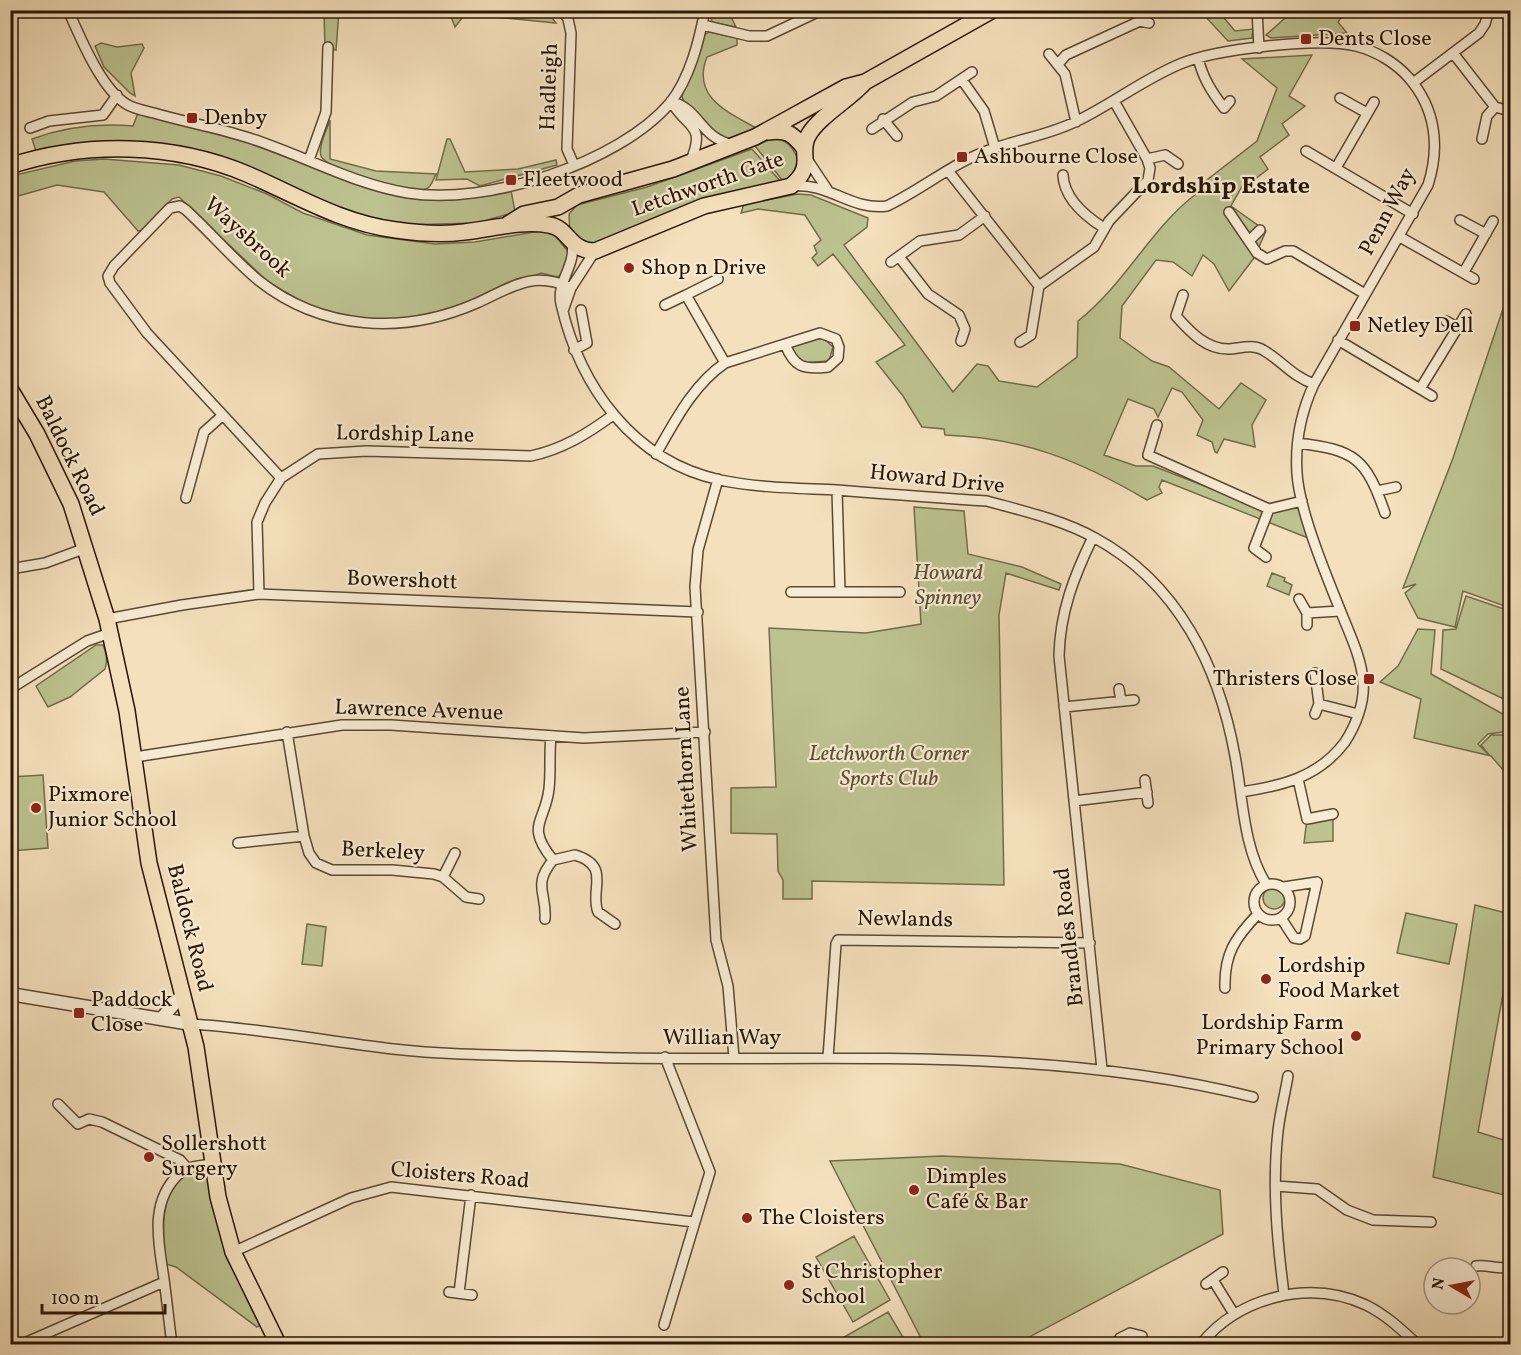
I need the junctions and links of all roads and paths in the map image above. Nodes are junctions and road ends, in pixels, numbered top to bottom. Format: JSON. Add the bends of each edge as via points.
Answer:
{"nodes":[{"id":1,"x":68,"y":10,"type":"edge"},
{"id":2,"x":562,"y":10,"type":"edge"},
{"id":3,"x":705,"y":10,"type":"edge"},
{"id":4,"x":822,"y":10,"type":"edge"},
{"id":5,"x":993,"y":10,"type":"edge"},
{"id":6,"x":1257,"y":10,"type":"edge"},
{"id":7,"x":1489,"y":10,"type":"edge"},
{"id":8,"x":1149,"y":23,"type":"dead end"},
{"id":9,"x":703,"y":25,"type":"junction"},
{"id":10,"x":328,"y":47,"type":"dead end"},
{"id":11,"x":1259,"y":48,"type":"junction"},
{"id":12,"x":1453,"y":53,"type":"junction"},
{"id":13,"x":1049,"y":54,"type":"dead end"},
{"id":14,"x":1198,"y":58,"type":"junction"},
{"id":15,"x":1058,"y":64,"type":"junction"},
{"id":16,"x":972,"y":72,"type":"dead end"},
{"id":17,"x":962,"y":80,"type":"junction"},
{"id":18,"x":865,"y":82,"type":"junction"},
{"id":19,"x":1413,"y":83,"type":"junction"},
{"id":20,"x":117,"y":96,"type":"junction"},
{"id":21,"x":1340,"y":98,"type":"dead end"},
{"id":22,"x":671,"y":101,"type":"junction"},
{"id":23,"x":1114,"y":101,"type":"junction"},
{"id":24,"x":1230,"y":101,"type":"dead end"},
{"id":25,"x":1374,"y":102,"type":"dead end"},
{"id":26,"x":1495,"y":107,"type":"junction"},
{"id":27,"x":1510,"y":111,"type":"edge"},
{"id":28,"x":1367,"y":113,"type":"junction"},
{"id":29,"x":883,"y":119,"type":"junction"},
{"id":30,"x":1076,"y":122,"type":"junction"},
{"id":31,"x":30,"y":128,"type":"dead end"},
{"id":32,"x":872,"y":129,"type":"dead end"},
{"id":33,"x":765,"y":133,"type":"junction"},
{"id":34,"x":897,"y":136,"type":"dead end"},
{"id":35,"x":1482,"y":139,"type":"dead end"},
{"id":36,"x":733,"y":145,"type":"junction"},
{"id":37,"x":995,"y":148,"type":"junction"},
{"id":38,"x":1306,"y":151,"type":"dead end"},
{"id":39,"x":806,"y":154,"type":"junction"},
{"id":40,"x":1147,"y":159,"type":"junction"},
{"id":41,"x":309,"y":160,"type":"junction"},
{"id":42,"x":690,"y":163,"type":"junction"},
{"id":43,"x":1178,"y":164,"type":"dead end"},
{"id":44,"x":574,"y":165,"type":"junction"},
{"id":45,"x":10,"y":166,"type":"edge"},
{"id":46,"x":1336,"y":168,"type":"junction"},
{"id":47,"x":949,"y":172,"type":"junction"},
{"id":48,"x":1063,"y":175,"type":"dead end"},
{"id":49,"x":791,"y":186,"type":"junction"},
{"id":50,"x":827,"y":189,"type":"junction"},
{"id":51,"x":566,"y":203,"type":"junction"},
{"id":52,"x":1229,"y":212,"type":"dead end"},
{"id":53,"x":1413,"y":214,"type":"junction"},
{"id":54,"x":984,"y":216,"type":"junction"},
{"id":55,"x":1460,"y":220,"type":"dead end"},
{"id":56,"x":1494,"y":221,"type":"dead end"},
{"id":57,"x":508,"y":224,"type":"junction"},
{"id":58,"x":1104,"y":228,"type":"junction"},
{"id":59,"x":1260,"y":230,"type":"dead end"},
{"id":60,"x":1485,"y":234,"type":"junction"},
{"id":61,"x":1400,"y":237,"type":"junction"},
{"id":62,"x":568,"y":238,"type":"junction"},
{"id":63,"x":1249,"y":241,"type":"junction"},
{"id":64,"x":595,"y":250,"type":"junction"},
{"id":65,"x":1464,"y":272,"type":"junction"},
{"id":66,"x":718,"y":279,"type":"dead end"},
{"id":67,"x":1474,"y":279,"type":"dead end"},
{"id":68,"x":566,"y":285,"type":"junction"},
{"id":69,"x":1039,"y":286,"type":"junction"},
{"id":70,"x":1365,"y":294,"type":"junction"},
{"id":71,"x":687,"y":295,"type":"junction"},
{"id":72,"x":1183,"y":295,"type":"dead end"},
{"id":73,"x":665,"y":305,"type":"dead end"},
{"id":74,"x":581,"y":310,"type":"dead end"},
{"id":75,"x":1466,"y":314,"type":"dead end"},
{"id":76,"x":1446,"y":321,"type":"dead end"},
{"id":77,"x":1458,"y":327,"type":"junction"},
{"id":78,"x":1338,"y":340,"type":"junction"},
{"id":79,"x":961,"y":341,"type":"dead end"},
{"id":80,"x":1020,"y":342,"type":"dead end"},
{"id":81,"x":785,"y":344,"type":"junction"},
{"id":82,"x":574,"y":350,"type":"junction"},
{"id":83,"x":725,"y":363,"type":"junction"},
{"id":84,"x":1314,"y":384,"type":"junction"},
{"id":85,"x":10,"y":389,"type":"edge"},
{"id":86,"x":1420,"y":389,"type":"junction"},
{"id":87,"x":1432,"y":396,"type":"dead end"},
{"id":88,"x":15,"y":405,"type":"edge"},
{"id":89,"x":223,"y":414,"type":"junction"},
{"id":90,"x":613,"y":415,"type":"junction"},
{"id":91,"x":1157,"y":425,"type":"dead end"},
{"id":92,"x":1298,"y":443,"type":"junction"},
{"id":93,"x":656,"y":453,"type":"junction"},
{"id":94,"x":281,"y":477,"type":"junction"},
{"id":95,"x":718,"y":479,"type":"junction"},
{"id":96,"x":1396,"y":487,"type":"dead end"},
{"id":97,"x":837,"y":490,"type":"junction"},
{"id":98,"x":1377,"y":491,"type":"junction"},
{"id":99,"x":186,"y":498,"type":"dead end"},
{"id":100,"x":1302,"y":501,"type":"junction"},
{"id":101,"x":1269,"y":509,"type":"junction"},
{"id":102,"x":1385,"y":513,"type":"dead end"},
{"id":103,"x":1093,"y":537,"type":"junction"},
{"id":104,"x":86,"y":548,"type":"junction"},
{"id":105,"x":1266,"y":557,"type":"dead end"},
{"id":106,"x":10,"y":569,"type":"edge"},
{"id":107,"x":792,"y":592,"type":"dead end"},
{"id":108,"x":840,"y":592,"type":"junction"},
{"id":109,"x":900,"y":592,"type":"dead end"},
{"id":110,"x":259,"y":594,"type":"junction"},
{"id":111,"x":1299,"y":599,"type":"dead end"},
{"id":112,"x":1340,"y":611,"type":"junction"},
{"id":113,"x":698,"y":612,"type":"junction"},
{"id":114,"x":1307,"y":613,"type":"junction"},
{"id":115,"x":1307,"y":625,"type":"dead end"},
{"id":116,"x":108,"y":626,"type":"junction"},
{"id":117,"x":1315,"y":673,"type":"dead end"},
{"id":118,"x":10,"y":689,"type":"edge"},
{"id":119,"x":1119,"y":689,"type":"dead end"},
{"id":120,"x":1134,"y":700,"type":"dead end"},
{"id":121,"x":1121,"y":701,"type":"junction"},
{"id":122,"x":1319,"y":704,"type":"junction"},
{"id":123,"x":1064,"y":707,"type":"junction"},
{"id":124,"x":1315,"y":714,"type":"dead end"},
{"id":125,"x":1358,"y":714,"type":"junction"},
{"id":126,"x":287,"y":732,"type":"junction"},
{"id":127,"x":705,"y":732,"type":"junction"},
{"id":128,"x":551,"y":736,"type":"junction"},
{"id":129,"x":135,"y":757,"type":"junction"},
{"id":130,"x":1298,"y":779,"type":"junction"},
{"id":131,"x":1145,"y":780,"type":"dead end"},
{"id":132,"x":1147,"y":792,"type":"junction"},
{"id":133,"x":1241,"y":792,"type":"junction"},
{"id":134,"x":1074,"y":801,"type":"junction"},
{"id":135,"x":1148,"y":803,"type":"dead end"},
{"id":136,"x":1334,"y":814,"type":"dead end"},
{"id":137,"x":304,"y":836,"type":"junction"},
{"id":138,"x":238,"y":843,"type":"dead end"},
{"id":139,"x":455,"y":853,"type":"dead end"},
{"id":140,"x":553,"y":860,"type":"junction"},
{"id":141,"x":443,"y":878,"type":"junction"},
{"id":142,"x":1266,"y":884,"type":"junction"},
{"id":143,"x":1284,"y":887,"type":"junction"},
{"id":144,"x":479,"y":899,"type":"dead end"},
{"id":145,"x":546,"y":908,"type":"junction"},
{"id":146,"x":556,"y":909,"type":"dead end"},
{"id":147,"x":1258,"y":914,"type":"junction"},
{"id":148,"x":1281,"y":918,"type":"junction"},
{"id":149,"x":545,"y":919,"type":"dead end"},
{"id":150,"x":615,"y":924,"type":"dead end"},
{"id":151,"x":1090,"y":943,"type":"junction"},
{"id":152,"x":1225,"y":988,"type":"dead end"},
{"id":153,"x":10,"y":994,"type":"edge"},
{"id":154,"x":183,"y":994,"type":"junction"},
{"id":155,"x":161,"y":1019,"type":"junction"},
{"id":156,"x":191,"y":1024,"type":"junction"},
{"id":157,"x":665,"y":1057,"type":"junction"},
{"id":158,"x":734,"y":1058,"type":"junction"},
{"id":159,"x":828,"y":1058,"type":"junction"},
{"id":160,"x":1102,"y":1069,"type":"junction"},
{"id":161,"x":1288,"y":1076,"type":"dead end"},
{"id":162,"x":1253,"y":1097,"type":"dead end"},
{"id":163,"x":58,"y":1104,"type":"dead end"},
{"id":164,"x":211,"y":1164,"type":"junction"},
{"id":165,"x":188,"y":1169,"type":"junction"},
{"id":166,"x":1276,"y":1186,"type":"junction"},
{"id":167,"x":471,"y":1195,"type":"junction"},
{"id":168,"x":1418,"y":1212,"type":"dead end"},
{"id":169,"x":694,"y":1222,"type":"junction"},
{"id":170,"x":1431,"y":1222,"type":"dead end"},
{"id":171,"x":1418,"y":1223,"type":"junction"},
{"id":172,"x":233,"y":1252,"type":"junction"},
{"id":173,"x":1482,"y":1263,"type":"dead end"},
{"id":174,"x":1510,"y":1267,"type":"edge"},
{"id":175,"x":1223,"y":1272,"type":"dead end"},
{"id":176,"x":164,"y":1282,"type":"junction"},
{"id":177,"x":1284,"y":1294,"type":"junction"},
{"id":178,"x":472,"y":1295,"type":"dead end"},
{"id":179,"x":1234,"y":1314,"type":"junction"},
{"id":180,"x":664,"y":1325,"type":"dead end"},
{"id":181,"x":1142,"y":1336,"type":"dead end"},
{"id":182,"x":22,"y":1344,"type":"edge"},
{"id":183,"x":172,"y":1344,"type":"edge"},
{"id":184,"x":278,"y":1344,"type":"edge"},
{"id":185,"x":1117,"y":1344,"type":"edge"},
{"id":186,"x":1201,"y":1344,"type":"edge"},
{"id":187,"x":1417,"y":1344,"type":"edge"}],
"edges":[{"from":1,"to":20,"type":"street","via":[[101,74]]},
{"from":2,"to":44,"type":"street","name":"Hadleigh","via":[[571,33],[567,149]]},
{"from":3,"to":9,"type":"street"},
{"from":4,"to":9,"type":"street","via":[[767,36],[749,36]]},
{"from":5,"to":18,"type":"main road","name":"Letchworth Gate"},
{"from":6,"to":11,"type":"street"},
{"from":7,"to":12,"type":"street","via":[[1482,29]]},
{"from":8,"to":15,"type":"street","via":[[1140,21],[1065,55]]},
{"from":9,"to":22,"type":"street","via":[[689,69]]},
{"from":10,"to":41,"type":"street","via":[[326,112]]},
{"from":11,"to":14,"type":"street","name":"Penn Way"},
{"from":11,"to":19,"type":"street","name":"Penn Way","via":[[1329,43],[1356,46],[1393,63]]},
{"from":12,"to":19,"type":"street"},
{"from":12,"to":26,"type":"street"},
{"from":13,"to":15,"type":"street"},
{"from":14,"to":23,"type":"street","name":"Penn Way"},
{"from":14,"to":24,"type":"street","via":[[1211,92],[1224,108]]},
{"from":15,"to":30,"type":"street","via":[[1069,84]]},
{"from":16,"to":17,"type":"street"},
{"from":17,"to":29,"type":"street"},
{"from":17,"to":37,"type":"street","via":[[984,111]]},
{"from":18,"to":33,"type":"main road","name":"Letchworth Gate","via":[[846,87]]},
{"from":18,"to":39,"type":"main road","name":"Letchworth Gate","via":[[812,128]]},
{"from":19,"to":53,"type":"street","name":"Penn Way","via":[[1431,117],[1435,153],[1428,185]]},
{"from":20,"to":31,"type":"street","via":[[103,115]]},
{"from":20,"to":41,"type":"street","via":[[128,105],[246,136]]},
{"from":21,"to":28,"type":"street"},
{"from":22,"to":36,"type":"street","via":[[690,111],[710,136]]},
{"from":22,"to":42,"type":"street","via":[[697,134],[697,148]]},
{"from":22,"to":44,"type":"street","via":[[638,132],[605,153]]},
{"from":23,"to":30,"type":"street","name":"Penn Way"},
{"from":23,"to":40,"type":"street"},
{"from":25,"to":28,"type":"street"},
{"from":26,"to":27,"type":"street"},
{"from":26,"to":35,"type":"street","via":[[1488,116]]},
{"from":28,"to":46,"type":"street"},
{"from":29,"to":32,"type":"street"},
{"from":29,"to":34,"type":"street"},
{"from":30,"to":37,"type":"street","name":"Penn Way","via":[[1040,137]]},
{"from":33,"to":36,"type":"main road","name":"Letchworth Gate"},
{"from":33,"to":39,"type":"main road","name":"Letchworth Gate","via":[[783,130],[794,135]]},
{"from":36,"to":42,"type":"main road","name":"Letchworth Gate"},
{"from":37,"to":47,"type":"street","name":"Penn Way"},
{"from":38,"to":46,"type":"street"},
{"from":39,"to":49,"type":"main road","name":"Letchworth Gate","via":[[801,178]]},
{"from":39,"to":50,"type":"street"},
{"from":40,"to":43,"type":"street","via":[[1165,155]]},
{"from":40,"to":58,"type":"street","via":[[1148,180]]},
{"from":41,"to":44,"type":"street","via":[[364,183],[439,196],[531,181]]},
{"from":42,"to":51,"type":"main road","name":"Letchworth Gate","via":[[579,195]]},
{"from":45,"to":57,"type":"main road","via":[[87,150],[165,152],[244,173],[320,209],[368,224],[460,233]]},
{"from":46,"to":53,"type":"street"},
{"from":47,"to":50,"type":"street","name":"Penn Way","via":[[887,206],[871,208]]},
{"from":47,"to":54,"type":"street"},
{"from":48,"to":58,"type":"street","via":[[1068,195],[1087,217]]},
{"from":49,"to":50,"type":"street","name":"Penn Way"},
{"from":49,"to":64,"type":"main road","name":"Letchworth Gate","via":[[704,206]]},
{"from":51,"to":57,"type":"main road","name":"Letchworth Gate","via":[[524,214]]},
{"from":51,"to":62,"type":"main road"},
{"from":52,"to":63,"type":"street"},
{"from":53,"to":61,"type":"street","name":"Penn Way"},
{"from":54,"to":69,"type":"street"},
{"from":54,"to":79,"type":"street","via":[[959,235],[920,241],[896,260],[927,294],[960,315],[965,329]]},
{"from":55,"to":60,"type":"street"},
{"from":56,"to":60,"type":"street"},
{"from":57,"to":62,"type":"main road","via":[[550,225]]},
{"from":58,"to":69,"type":"street","via":[[1089,251]]},
{"from":59,"to":63,"type":"street"},
{"from":60,"to":65,"type":"street"},
{"from":61,"to":65,"type":"street"},
{"from":61,"to":70,"type":"street","name":"Penn Way"},
{"from":62,"to":64,"type":"main road","via":[[584,251]]},
{"from":62,"to":68,"type":"street","name":"Howard Drive","via":[[574,255]]},
{"from":63,"to":70,"type":"street","via":[[1267,259],[1285,251],[1299,254]]},
{"from":64,"to":68,"type":"street"},
{"from":65,"to":67,"type":"street"},
{"from":66,"to":71,"type":"street"},
{"from":68,"to":82,"type":"street","name":"Howard Drive","via":[[560,302]]},
{"from":68,"to":89,"type":"street","name":"Waysbrook","via":[[535,278],[459,311],[408,324],[347,322],[309,309],[273,290],[186,210],[173,206],[114,266],[109,279],[147,333]]},
{"from":69,"to":80,"type":"street","via":[[1031,335]]},
{"from":70,"to":78,"type":"street","name":"Penn Way"},
{"from":71,"to":73,"type":"street"},
{"from":71,"to":83,"type":"street"},
{"from":72,"to":84,"type":"street","via":[[1176,316],[1202,341],[1215,348],[1263,350],[1293,374]]},
{"from":74,"to":82,"type":"street","via":[[587,343]]},
{"from":75,"to":77,"type":"street"},
{"from":76,"to":77,"type":"street"},
{"from":77,"to":86,"type":"street"},
{"from":78,"to":84,"type":"street","name":"Penn Way"},
{"from":78,"to":86,"type":"street"},
{"from":81,"to":81,"type":"street","via":[[820,333],[830,335],[838,343],[838,358],[828,367],[801,366],[793,362]]},
{"from":81,"to":83,"type":"street"},
{"from":82,"to":90,"type":"street","name":"Howard Drive","via":[[592,387]]},
{"from":83,"to":93,"type":"street","via":[[700,384]]},
{"from":84,"to":92,"type":"street","name":"Penn Way","via":[[1302,414]]},
{"from":85,"to":88,"type":"main road","name":"Baldock Road"},
{"from":86,"to":87,"type":"street"},
{"from":88,"to":104,"type":"main road","name":"Baldock Road","via":[[71,504]]},
{"from":89,"to":94,"type":"street","name":"Waysbrook"},
{"from":89,"to":99,"type":"street","via":[[204,432]]},
{"from":90,"to":93,"type":"street","name":"Howard Drive"},
{"from":90,"to":94,"type":"street","name":"Lordship Lane","via":[[577,440],[531,456],[366,451],[318,454]]},
{"from":91,"to":101,"type":"street","via":[[1148,456]]},
{"from":92,"to":98,"type":"street","via":[[1329,447],[1354,457],[1372,477]]},
{"from":92,"to":100,"type":"street","name":"Penn Way","via":[[1296,474]]},
{"from":93,"to":95,"type":"street","name":"Howard Drive","via":[[693,472]]},
{"from":94,"to":110,"type":"street","name":"Lordship Lane","via":[[257,522]]},
{"from":95,"to":97,"type":"street","name":"Howard Drive"},
{"from":95,"to":113,"type":"street","name":"Whitethorn Lane","via":[[698,550]]},
{"from":96,"to":98,"type":"street"},
{"from":97,"to":103,"type":"street","name":"Howard Drive","via":[[987,501]]},
{"from":97,"to":108,"type":"street"},
{"from":98,"to":102,"type":"street"},
{"from":100,"to":101,"type":"street"},
{"from":100,"to":112,"type":"street","name":"Penn Way"},
{"from":101,"to":105,"type":"street","via":[[1254,548]]},
{"from":103,"to":123,"type":"street","name":"Brandles Road","via":[[1071,585],[1061,624],[1059,656]]},
{"from":103,"to":133,"type":"street","name":"Howard Drive","via":[[1150,579],[1189,627],[1225,706]]},
{"from":104,"to":106,"type":"street","via":[[45,563]]},
{"from":104,"to":116,"type":"main road","name":"Baldock Road"},
{"from":107,"to":108,"type":"street"},
{"from":108,"to":109,"type":"street"},
{"from":110,"to":113,"type":"street","name":"Bowershott"},
{"from":110,"to":116,"type":"street","name":"Bowershott","via":[[182,605]]},
{"from":111,"to":114,"type":"street"},
{"from":112,"to":114,"type":"street"},
{"from":112,"to":125,"type":"street","name":"Penn Way","via":[[1364,680]]},
{"from":113,"to":127,"type":"street","name":"Whitethorn Lane"},
{"from":114,"to":115,"type":"street"},
{"from":116,"to":118,"type":"street","name":"Bowershott"},
{"from":116,"to":129,"type":"main road","name":"Baldock Road"},
{"from":117,"to":122,"type":"street"},
{"from":119,"to":121,"type":"street"},
{"from":120,"to":121,"type":"street"},
{"from":121,"to":123,"type":"street"},
{"from":122,"to":124,"type":"street"},
{"from":122,"to":125,"type":"street"},
{"from":123,"to":134,"type":"street","name":"Brandles Road"},
{"from":125,"to":130,"type":"street","name":"Penn Way","via":[[1339,750]]},
{"from":126,"to":128,"type":"street","name":"Lawrence Avenue","via":[[342,725],[391,725]]},
{"from":126,"to":129,"type":"street","name":"Lawrence Avenue"},
{"from":126,"to":137,"type":"street","name":"Berkeley"},
{"from":127,"to":128,"type":"street","name":"Lawrence Avenue","via":[[602,738]]},
{"from":127,"to":158,"type":"street","name":"Whitethorn Lane","via":[[716,940],[728,986]]},
{"from":128,"to":140,"type":"street","via":[[549,791],[538,831],[541,844]]},
{"from":129,"to":154,"type":"main road","name":"Baldock Road","via":[[149,863]]},
{"from":130,"to":133,"type":"street","name":"Penn Way"},
{"from":130,"to":136,"type":"street","via":[[1307,819]]},
{"from":131,"to":132,"type":"street"},
{"from":132,"to":134,"type":"street"},
{"from":132,"to":135,"type":"street"},
{"from":133,"to":142,"type":"street","name":"Howard Drive","via":[[1254,862]]},
{"from":134,"to":151,"type":"street","name":"Brandles Road"},
{"from":137,"to":138,"type":"street"},
{"from":137,"to":141,"type":"street","name":"Berkeley","via":[[311,858],[327,869],[408,870]]},
{"from":139,"to":141,"type":"street","name":"Berkeley"},
{"from":140,"to":145,"type":"street","via":[[540,882]]},
{"from":140,"to":150,"type":"street","via":[[575,855],[591,864],[599,880],[595,902],[598,912]]},
{"from":141,"to":144,"type":"street","name":"Berkeley","via":[[466,902]]},
{"from":142,"to":143,"type":"street"},
{"from":142,"to":147,"type":"street","via":[[1255,896]]},
{"from":143,"to":148,"type":"street","via":[[1291,900]]},
{"from":143,"to":148,"type":"street","via":[[1317,882],[1305,936],[1294,938]]},
{"from":145,"to":146,"type":"street"},
{"from":145,"to":149,"type":"street"},
{"from":147,"to":148,"type":"street","via":[[1269,920]]},
{"from":147,"to":152,"type":"street","via":[[1226,959]]},
{"from":151,"to":159,"type":"street","name":"Newlands","via":[[838,940]]},
{"from":151,"to":160,"type":"street","name":"Brandles Road"},
{"from":153,"to":155,"type":"street"},
{"from":154,"to":155,"type":"street"},
{"from":154,"to":156,"type":"main road","name":"Baldock Road"},
{"from":155,"to":156,"type":"street"},
{"from":156,"to":157,"type":"street","name":"Willian Way","via":[[396,1050]]},
{"from":156,"to":164,"type":"main road","name":"Baldock Road"},
{"from":157,"to":158,"type":"street","name":"Willian Way"},
{"from":157,"to":169,"type":"street","via":[[710,1172]]},
{"from":158,"to":159,"type":"street","name":"Willian Way"},
{"from":159,"to":160,"type":"street","name":"Willian Way","via":[[946,1059]]},
{"from":160,"to":162,"type":"street","name":"Willian Way","via":[[1192,1082]]},
{"from":161,"to":166,"type":"street","via":[[1278,1131]]},
{"from":163,"to":165,"type":"street","via":[[78,1125],[89,1119],[102,1122],[180,1160]]},
{"from":164,"to":165,"type":"street"},
{"from":164,"to":172,"type":"main road","name":"Baldock Road"},
{"from":165,"to":176,"type":"street","via":[[178,1175],[170,1188],[157,1226]]},
{"from":166,"to":171,"type":"street","via":[[1317,1189],[1347,1210],[1373,1220]]},
{"from":166,"to":177,"type":"street"},
{"from":167,"to":169,"type":"street","name":"Cloisters Road"},
{"from":167,"to":172,"type":"street","name":"Cloisters Road","via":[[406,1187],[378,1188]]},
{"from":167,"to":178,"type":"street","via":[[454,1293]]},
{"from":168,"to":171,"type":"street"},
{"from":169,"to":180,"type":"street"},
{"from":170,"to":171,"type":"street"},
{"from":172,"to":184,"type":"main road","name":"Baldock Road"},
{"from":173,"to":174,"type":"street","via":[[1491,1269]]},
{"from":175,"to":179,"type":"street","via":[[1209,1282]]},
{"from":176,"to":182,"type":"street"},
{"from":176,"to":183,"type":"street"},
{"from":177,"to":179,"type":"street"},
{"from":177,"to":187,"type":"street","via":[[1320,1294],[1364,1304],[1395,1323]]},
{"from":179,"to":186,"type":"street"},
{"from":181,"to":185,"type":"street","via":[[1131,1328]]}]}
